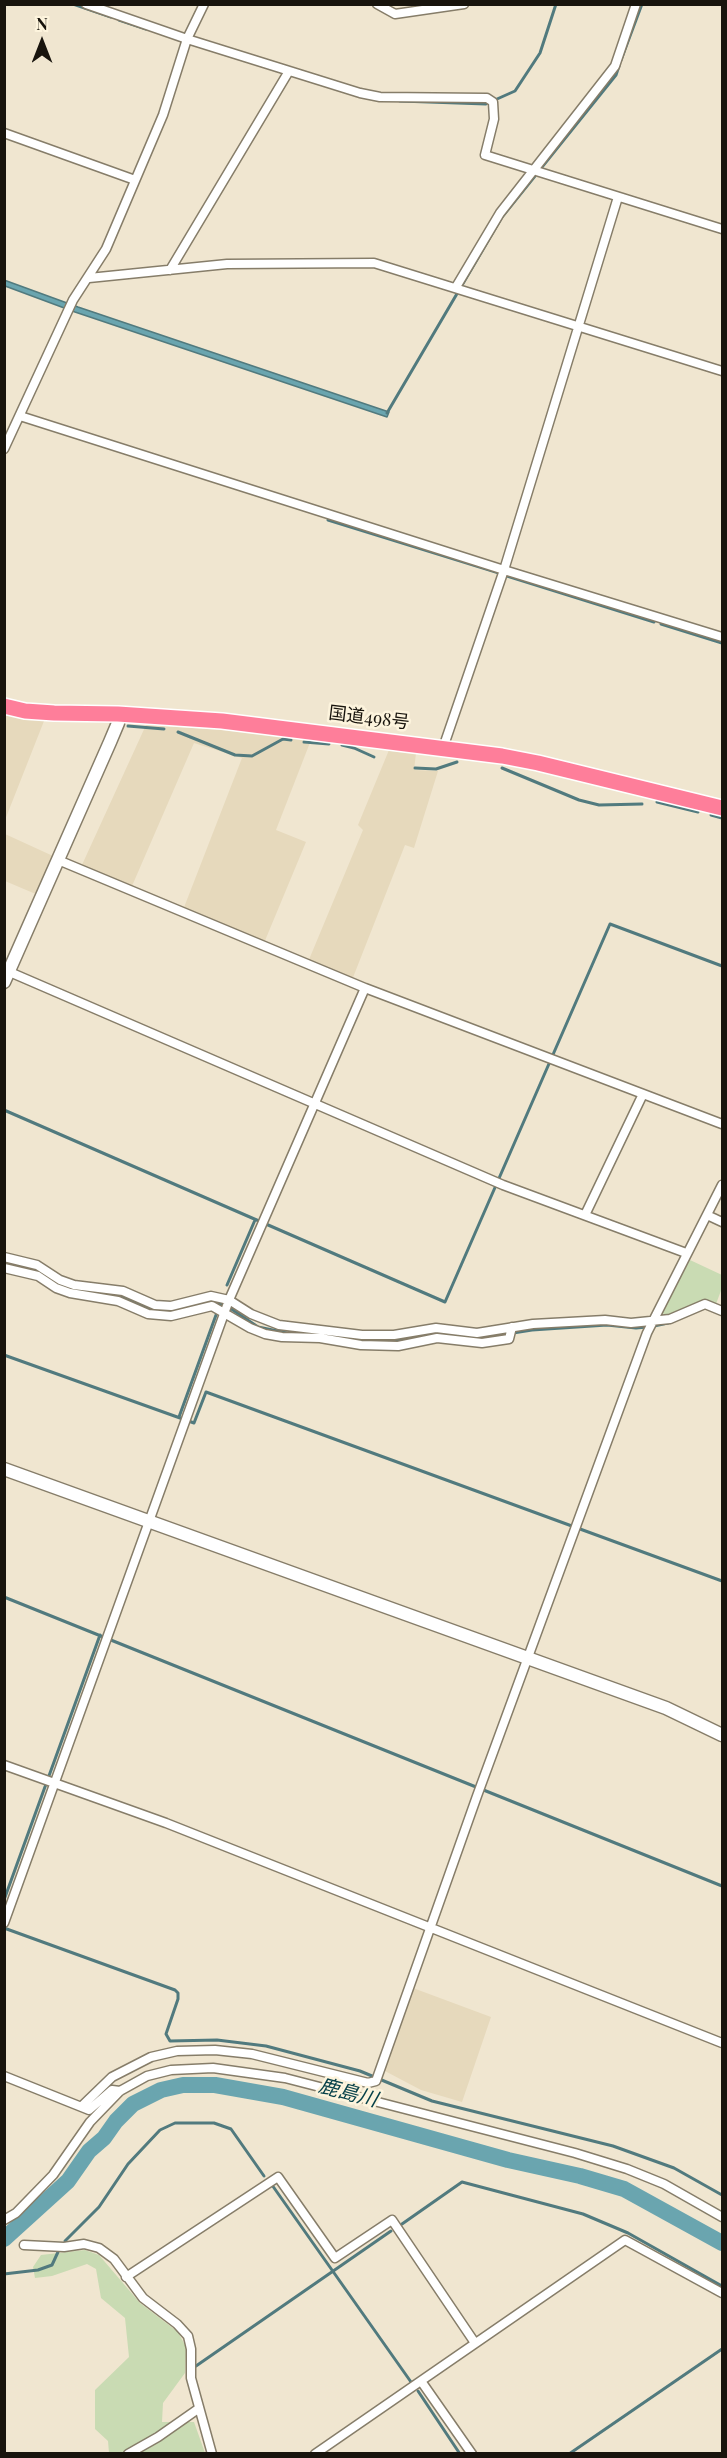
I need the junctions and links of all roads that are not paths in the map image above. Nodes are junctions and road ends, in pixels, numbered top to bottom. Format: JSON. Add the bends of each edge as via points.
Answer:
{"nodes":[{"id":1,"x":86,"y":4,"type":"edge"},
{"id":2,"x":204,"y":4,"type":"edge"},
{"id":3,"x":377,"y":4,"type":"edge"},
{"id":4,"x":464,"y":4,"type":"edge"},
{"id":5,"x":636,"y":4,"type":"edge"},
{"id":6,"x":187,"y":39,"type":"junction"},
{"id":7,"x":289,"y":71,"type":"junction"},
{"id":8,"x":4,"y":132,"type":"edge"},
{"id":9,"x":534,"y":170,"type":"junction"},
{"id":10,"x":135,"y":180,"type":"junction"},
{"id":11,"x":618,"y":197,"type":"junction"},
{"id":12,"x":723,"y":229,"type":"edge"},
{"id":13,"x":170,"y":270,"type":"junction"},
{"id":14,"x":89,"y":278,"type":"junction"},
{"id":15,"x":456,"y":287,"type":"junction"},
{"id":16,"x":578,"y":325,"type":"junction"},
{"id":17,"x":723,"y":371,"type":"edge"},
{"id":18,"x":20,"y":416,"type":"junction"},
{"id":19,"x":9,"y":428,"type":"edge"},
{"id":20,"x":4,"y":449,"type":"edge"},
{"id":21,"x":504,"y":570,"type":"junction"},
{"id":22,"x":723,"y":637,"type":"edge"},
{"id":23,"x":4,"y":706,"type":"edge"},
{"id":24,"x":118,"y":714,"type":"junction"},
{"id":25,"x":443,"y":748,"type":"junction"},
{"id":26,"x":723,"y":808,"type":"edge"},
{"id":27,"x":58,"y":860,"type":"junction"},
{"id":28,"x":6,"y":975,"type":"edge"},
{"id":29,"x":365,"y":988,"type":"junction"},
{"id":30,"x":643,"y":1094,"type":"junction"},
{"id":31,"x":315,"y":1103,"type":"junction"},
{"id":32,"x":723,"y":1124,"type":"edge"},
{"id":33,"x":723,"y":1185,"type":"edge"},
{"id":34,"x":585,"y":1215,"type":"junction"},
{"id":35,"x":707,"y":1215,"type":"junction"},
{"id":36,"x":723,"y":1222,"type":"edge"},
{"id":37,"x":686,"y":1253,"type":"junction"},
{"id":38,"x":4,"y":1257,"type":"edge"},
{"id":39,"x":4,"y":1268,"type":"edge"},
{"id":40,"x":229,"y":1300,"type":"junction"},
{"id":41,"x":723,"y":1311,"type":"edge"},
{"id":42,"x":225,"y":1312,"type":"junction"},
{"id":43,"x":654,"y":1320,"type":"junction"},
{"id":44,"x":512,"y":1327,"type":"junction"},
{"id":45,"x":4,"y":1469,"type":"edge"},
{"id":46,"x":150,"y":1522,"type":"junction"},
{"id":47,"x":528,"y":1660,"type":"junction"},
{"id":48,"x":723,"y":1735,"type":"edge"},
{"id":49,"x":4,"y":1765,"type":"edge"},
{"id":50,"x":50,"y":1781,"type":"junction"},
{"id":51,"x":5,"y":1923,"type":"edge"},
{"id":52,"x":430,"y":1928,"type":"junction"},
{"id":53,"x":723,"y":2043,"type":"edge"},
{"id":54,"x":4,"y":2076,"type":"edge"},
{"id":55,"x":120,"y":2091,"type":"junction"},
{"id":56,"x":82,"y":2106,"type":"junction"},
{"id":57,"x":723,"y":2217,"type":"edge"},
{"id":58,"x":4,"y":2220,"type":"edge"},
{"id":59,"x":24,"y":2245,"type":"dead end"},
{"id":60,"x":126,"y":2277,"type":"junction"},
{"id":61,"x":723,"y":2293,"type":"edge"},
{"id":62,"x":474,"y":2343,"type":"junction"},
{"id":63,"x":421,"y":2381,"type":"junction"},
{"id":64,"x":198,"y":2409,"type":"junction"},
{"id":65,"x":128,"y":2454,"type":"edge"},
{"id":66,"x":212,"y":2454,"type":"edge"},
{"id":67,"x":315,"y":2454,"type":"edge"},
{"id":68,"x":472,"y":2454,"type":"edge"}],
"edges":[{"from":1,"to":6,"type":"street"},
{"from":2,"to":6,"type":"street"},
{"from":3,"to":4,"type":"street","via":[[394,14]]},
{"from":5,"to":9,"type":"street","via":[[615,66]]},
{"from":6,"to":7,"type":"street"},
{"from":6,"to":10,"type":"street","via":[[163,114]]},
{"from":7,"to":9,"type":"street","via":[[380,97],[487,98],[493,102],[494,119],[485,155]]},
{"from":7,"to":13,"type":"street"},
{"from":8,"to":10,"type":"street"},
{"from":9,"to":11,"type":"street"},
{"from":9,"to":15,"type":"street","via":[[500,213]]},
{"from":10,"to":14,"type":"street","via":[[106,249]]},
{"from":11,"to":12,"type":"street"},
{"from":11,"to":16,"type":"street"},
{"from":13,"to":14,"type":"street"},
{"from":13,"to":15,"type":"street","via":[[227,264],[374,263]]},
{"from":14,"to":18,"type":"street","via":[[68,311]]},
{"from":15,"to":16,"type":"street"},
{"from":16,"to":17,"type":"street"},
{"from":16,"to":21,"type":"street"},
{"from":18,"to":19,"type":"street"},
{"from":18,"to":21,"type":"street"},
{"from":19,"to":20,"type":"street"},
{"from":21,"to":22,"type":"street"},
{"from":21,"to":25,"type":"street"},
{"from":23,"to":24,"type":"highway","name":"国道498号","via":[[54,714]]},
{"from":24,"to":25,"type":"highway","name":"国道498号","via":[[222,721]]},
{"from":24,"to":27,"type":"street","via":[[118,723]]},
{"from":25,"to":26,"type":"highway","name":"国道498号","via":[[538,763]]},
{"from":27,"to":28,"type":"street"},
{"from":27,"to":29,"type":"street"},
{"from":28,"to":31,"type":"street"},
{"from":29,"to":30,"type":"street"},
{"from":29,"to":31,"type":"street"},
{"from":30,"to":32,"type":"street"},
{"from":30,"to":34,"type":"street"},
{"from":31,"to":34,"type":"street","via":[[503,1185]]},
{"from":31,"to":40,"type":"street"},
{"from":33,"to":35,"type":"street"},
{"from":34,"to":37,"type":"street"},
{"from":35,"to":36,"type":"street"},
{"from":35,"to":37,"type":"street"},
{"from":37,"to":43,"type":"street"},
{"from":38,"to":40,"type":"street","via":[[38,1265],[74,1285],[123,1291],[155,1305],[171,1306],[211,1296]]},
{"from":39,"to":42,"type":"street","via":[[38,1276],[70,1293],[118,1301],[148,1314],[171,1316],[212,1306]]},
{"from":40,"to":42,"type":"street"},
{"from":40,"to":44,"type":"street","via":[[279,1325],[362,1335],[394,1335],[436,1328],[477,1333]]},
{"from":41,"to":43,"type":"street","via":[[705,1304],[670,1319]]},
{"from":42,"to":44,"type":"street","via":[[265,1334],[361,1345],[398,1346],[437,1338],[482,1343],[509,1339]]},
{"from":42,"to":46,"type":"street"},
{"from":43,"to":44,"type":"street"},
{"from":43,"to":47,"type":"street"},
{"from":45,"to":46,"type":"street"},
{"from":46,"to":47,"type":"street"},
{"from":46,"to":50,"type":"street"},
{"from":47,"to":48,"type":"street","via":[[666,1708]]},
{"from":47,"to":52,"type":"street"},
{"from":49,"to":50,"type":"street"},
{"from":50,"to":51,"type":"street"},
{"from":50,"to":52,"type":"street"},
{"from":52,"to":53,"type":"street"},
{"from":52,"to":56,"type":"street","via":[[376,2081],[368,2083],[252,2054],[177,2051],[151,2056],[112,2077]]},
{"from":54,"to":56,"type":"street"},
{"from":55,"to":56,"type":"street","via":[[112,2090],[89,2110]]},
{"from":55,"to":57,"type":"street","via":[[147,2076],[171,2070],[213,2068],[285,2078],[627,2169],[664,2184]]},
{"from":55,"to":58,"type":"street","via":[[90,2122],[53,2175]]},
{"from":59,"to":60,"type":"street","via":[[84,2244],[99,2248],[114,2259]]},
{"from":60,"to":62,"type":"street","via":[[278,2177],[335,2258],[392,2220]]},
{"from":60,"to":64,"type":"street","via":[[142,2298],[188,2336]]},
{"from":61,"to":62,"type":"street","via":[[625,2240]]},
{"from":62,"to":63,"type":"street"},
{"from":63,"to":67,"type":"street"},
{"from":63,"to":68,"type":"street"},
{"from":64,"to":65,"type":"street"},
{"from":64,"to":66,"type":"street"}]}
